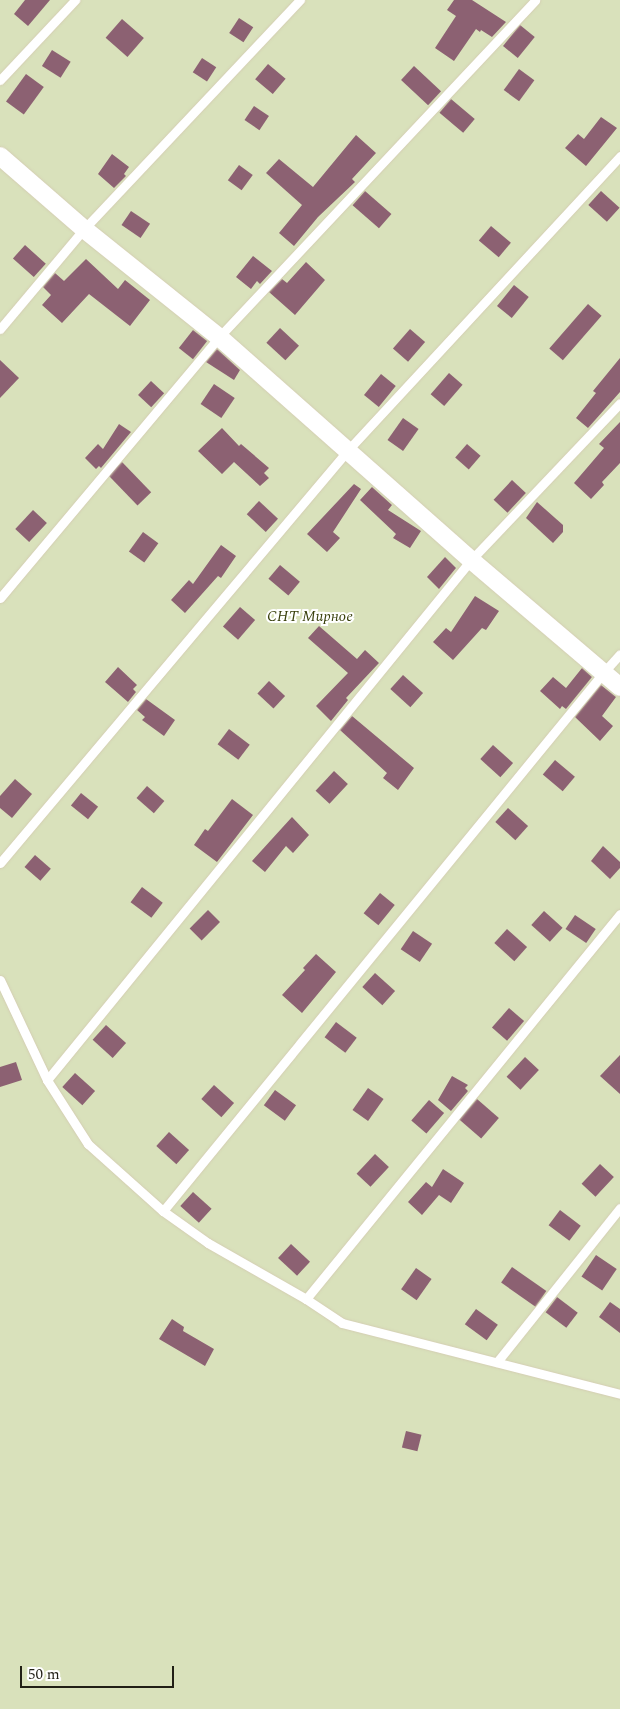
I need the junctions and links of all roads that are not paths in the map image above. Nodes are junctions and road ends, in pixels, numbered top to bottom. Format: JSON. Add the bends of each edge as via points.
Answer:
{"nodes":[{"id":1,"x":75,"y":0,"type":"edge"},
{"id":2,"x":300,"y":0,"type":"edge"},
{"id":3,"x":535,"y":0,"type":"edge"},
{"id":4,"x":0,"y":80,"type":"edge"},
{"id":5,"x":0,"y":156,"type":"edge"},
{"id":6,"x":620,"y":156,"type":"edge"},
{"id":7,"x":84,"y":229,"type":"junction"},
{"id":8,"x":0,"y":329,"type":"edge"},
{"id":9,"x":219,"y":337,"type":"junction"},
{"id":10,"x":620,"y":403,"type":"edge"},
{"id":11,"x":348,"y":450,"type":"junction"},
{"id":12,"x":471,"y":560,"type":"junction"},
{"id":13,"x":0,"y":598,"type":"edge"},
{"id":14,"x":620,"y":654,"type":"edge"},
{"id":15,"x":603,"y":673,"type":"junction"},
{"id":16,"x":620,"y":687,"type":"edge"},
{"id":17,"x":0,"y":863,"type":"edge"},
{"id":18,"x":620,"y":914,"type":"edge"},
{"id":19,"x":0,"y":980,"type":"edge"},
{"id":20,"x":46,"y":1080,"type":"junction"},
{"id":21,"x":620,"y":1208,"type":"edge"},
{"id":22,"x":163,"y":1211,"type":"junction"},
{"id":23,"x":306,"y":1299,"type":"junction"},
{"id":24,"x":497,"y":1362,"type":"junction"},
{"id":25,"x":620,"y":1394,"type":"edge"}],
"edges":[{"from":1,"to":4,"type":"lane"},
{"from":2,"to":7,"type":"lane"},
{"from":3,"to":9,"type":"lane"},
{"from":5,"to":7,"type":"street"},
{"from":6,"to":11,"type":"lane"},
{"from":7,"to":8,"type":"lane"},
{"from":7,"to":9,"type":"street"},
{"from":9,"to":11,"type":"street"},
{"from":9,"to":13,"type":"lane"},
{"from":10,"to":12,"type":"lane"},
{"from":11,"to":12,"type":"street"},
{"from":11,"to":17,"type":"lane"},
{"from":12,"to":15,"type":"street"},
{"from":12,"to":20,"type":"lane"},
{"from":14,"to":15,"type":"lane"},
{"from":15,"to":16,"type":"street"},
{"from":15,"to":22,"type":"lane"},
{"from":18,"to":23,"type":"lane"},
{"from":19,"to":20,"type":"lane"},
{"from":20,"to":22,"type":"lane","via":[[88,1144]]},
{"from":21,"to":24,"type":"lane"},
{"from":22,"to":23,"type":"lane","via":[[208,1243]]},
{"from":23,"to":24,"type":"lane","via":[[342,1322]]},
{"from":24,"to":25,"type":"lane"}]}
